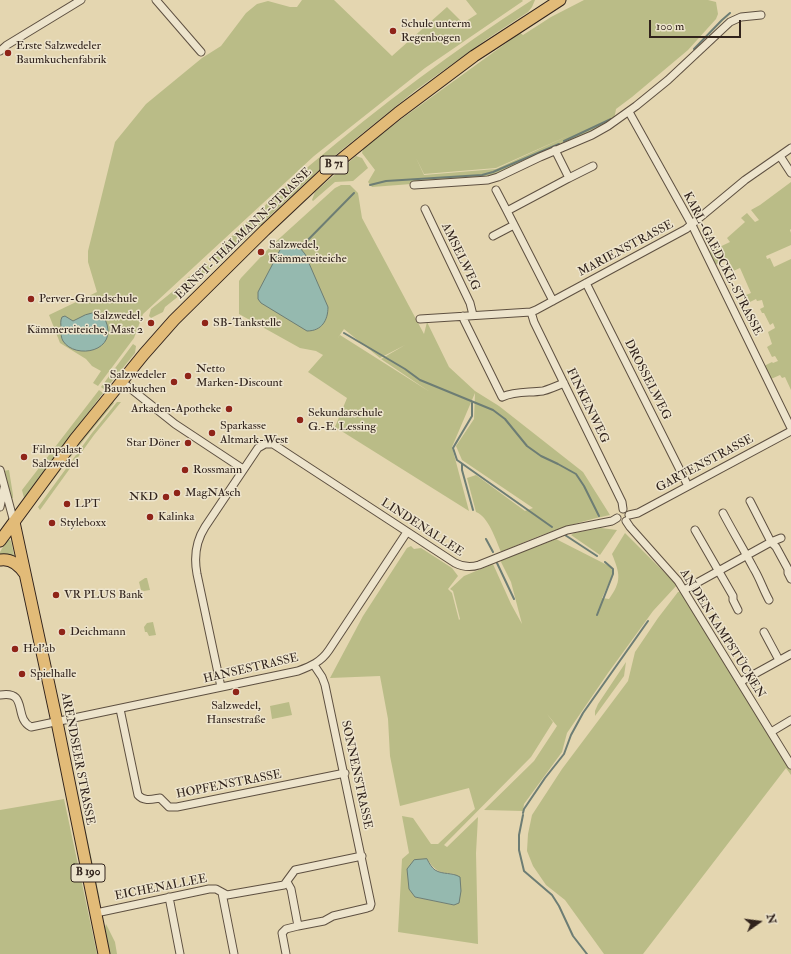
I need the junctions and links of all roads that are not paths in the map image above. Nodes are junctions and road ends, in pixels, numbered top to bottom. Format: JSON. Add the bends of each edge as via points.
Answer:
{"nodes":[{"id":1,"x":81,"y":0,"type":"edge"},
{"id":2,"x":156,"y":0,"type":"edge"},
{"id":3,"x":560,"y":0,"type":"edge"},
{"id":4,"x":761,"y":15,"type":"dead end"},
{"id":5,"x":0,"y":50,"type":"edge"},
{"id":6,"x":201,"y":52,"type":"dead end"},
{"id":7,"x":629,"y":112,"type":"junction"},
{"id":8,"x":791,"y":148,"type":"edge"},
{"id":9,"x":555,"y":150,"type":"junction"},
{"id":10,"x":780,"y":156,"type":"junction"},
{"id":11,"x":593,"y":166,"type":"dead end"},
{"id":12,"x":791,"y":173,"type":"edge"},
{"id":13,"x":569,"y":178,"type":"junction"},
{"id":14,"x":414,"y":186,"type":"dead end"},
{"id":15,"x":496,"y":190,"type":"dead end"},
{"id":16,"x":425,"y":209,"type":"dead end"},
{"id":17,"x":507,"y":211,"type":"junction"},
{"id":18,"x":514,"y":225,"type":"junction"},
{"id":19,"x":692,"y":225,"type":"junction"},
{"id":20,"x":493,"y":236,"type":"dead end"},
{"id":21,"x":586,"y":283,"type":"junction"},
{"id":22,"x":553,"y":301,"type":"junction"},
{"id":23,"x":531,"y":312,"type":"junction"},
{"id":24,"x":473,"y":315,"type":"junction"},
{"id":25,"x":463,"y":316,"type":"junction"},
{"id":26,"x":420,"y":319,"type":"dead end"},
{"id":27,"x":121,"y":381,"type":"junction"},
{"id":28,"x":564,"y":383,"type":"junction"},
{"id":29,"x":789,"y":420,"type":"edge"},
{"id":30,"x":791,"y":429,"type":"edge"},
{"id":31,"x":243,"y":469,"type":"junction"},
{"id":32,"x":0,"y":470,"type":"edge"},
{"id":33,"x":688,"y":486,"type":"junction"},
{"id":34,"x":4,"y":488,"type":"junction"},
{"id":35,"x":750,"y":501,"type":"dead end"},
{"id":36,"x":0,"y":507,"type":"edge"},
{"id":37,"x":623,"y":509,"type":"junction"},
{"id":38,"x":723,"y":514,"type":"dead end"},
{"id":39,"x":617,"y":518,"type":"junction"},
{"id":40,"x":628,"y":518,"type":"junction"},
{"id":41,"x":14,"y":522,"type":"junction"},
{"id":42,"x":696,"y":530,"type":"dead end"},
{"id":43,"x":407,"y":532,"type":"junction"},
{"id":44,"x":781,"y":538,"type":"dead end"},
{"id":45,"x":0,"y":541,"type":"edge"},
{"id":46,"x":771,"y":542,"type":"junction"},
{"id":47,"x":746,"y":556,"type":"junction"},
{"id":48,"x":0,"y":560,"type":"edge"},
{"id":49,"x":718,"y":571,"type":"junction"},
{"id":50,"x":26,"y":576,"type":"junction"},
{"id":51,"x":791,"y":579,"type":"edge"},
{"id":52,"x":684,"y":590,"type":"junction"},
{"id":53,"x":769,"y":600,"type":"dead end"},
{"id":54,"x":738,"y":610,"type":"dead end"},
{"id":55,"x":764,"y":632,"type":"dead end"},
{"id":56,"x":791,"y":654,"type":"edge"},
{"id":57,"x":779,"y":660,"type":"junction"},
{"id":58,"x":314,"y":665,"type":"junction"},
{"id":59,"x":740,"y":682,"type":"junction"},
{"id":60,"x":221,"y":687,"type":"junction"},
{"id":61,"x":0,"y":695,"type":"edge"},
{"id":62,"x":120,"y":709,"type":"junction"},
{"id":63,"x":791,"y":720,"type":"edge"},
{"id":64,"x":57,"y":722,"type":"junction"},
{"id":65,"x":771,"y":732,"type":"junction"},
{"id":66,"x":791,"y":765,"type":"edge"},
{"id":67,"x":345,"y":773,"type":"junction"},
{"id":68,"x":362,"y":856,"type":"junction"},
{"id":69,"x":287,"y":882,"type":"junction"},
{"id":70,"x":222,"y":893,"type":"junction"},
{"id":71,"x":169,"y":897,"type":"junction"},
{"id":72,"x":96,"y":913,"type":"junction"},
{"id":73,"x":298,"y":926,"type":"junction"},
{"id":74,"x":180,"y":952,"type":"edge"},
{"id":75,"x":104,"y":954,"type":"edge"},
{"id":76,"x":234,"y":954,"type":"edge"},
{"id":77,"x":286,"y":954,"type":"edge"}],
"edges":[{"from":1,"to":5,"type":"street"},
{"from":2,"to":6,"type":"street"},
{"from":3,"to":27,"type":"main road","name":"ERNST-THÄLMANN-STRASSE","number":"B 71","via":[[503,36],[431,87],[333,166],[186,308]]},
{"from":4,"to":7,"type":"street","via":[[736,18],[730,22],[668,80]]},
{"from":7,"to":9,"type":"street","via":[[600,131]]},
{"from":7,"to":19,"type":"street","name":"KARL-GAEDCKE-STRASSE"},
{"from":8,"to":10,"type":"street","name":"MARIENSTRASSE"},
{"from":9,"to":13,"type":"street"},
{"from":9,"to":14,"type":"street","via":[[488,180]]},
{"from":10,"to":12,"type":"street"},
{"from":10,"to":19,"type":"street","name":"MARIENSTRASSE","via":[[738,185]]},
{"from":11,"to":13,"type":"street"},
{"from":13,"to":17,"type":"street"},
{"from":15,"to":17,"type":"street"},
{"from":16,"to":24,"type":"street","name":"AMSELWEG","via":[[470,303]]},
{"from":17,"to":18,"type":"street"},
{"from":18,"to":20,"type":"street"},
{"from":18,"to":22,"type":"street"},
{"from":19,"to":21,"type":"street","name":"MARIENSTRASSE"},
{"from":19,"to":29,"type":"street","name":"KARL-GAEDCKE-STRASSE"},
{"from":21,"to":22,"type":"street","name":"MARIENSTRASSE"},
{"from":21,"to":33,"type":"street","name":"DROSSELWEG"},
{"from":22,"to":23,"type":"street","name":"MARIENSTRASSE"},
{"from":23,"to":24,"type":"street","name":"MARIENSTRASSE"},
{"from":23,"to":28,"type":"street","name":"FINKENWEG"},
{"from":24,"to":25,"type":"street","name":"MARIENSTRASSE"},
{"from":25,"to":26,"type":"street","name":"MARIENSTRASSE"},
{"from":25,"to":28,"type":"street","via":[[502,398],[518,392],[548,390]]},
{"from":27,"to":31,"type":"street","via":[[175,424]]},
{"from":27,"to":41,"type":"main road","name":"ERNST-THÄLMANN-STRASSE","number":"B 71"},
{"from":28,"to":37,"type":"street","name":"FINKENWEG","via":[[622,502]]},
{"from":29,"to":30,"type":"street","name":"KARL-GAEDCKE-STRASSE"},
{"from":30,"to":33,"type":"street","name":"GARTENSTRASSE"},
{"from":31,"to":43,"type":"street","name":"LINDENALLEE","via":[[258,448],[264,444],[273,444]]},
{"from":31,"to":60,"type":"street","via":[[201,533],[195,556]]},
{"from":32,"to":34,"type":"street"},
{"from":33,"to":40,"type":"street","name":"GARTENSTRASSE"},
{"from":34,"to":36,"type":"street"},
{"from":34,"to":41,"type":"street"},
{"from":35,"to":46,"type":"street"},
{"from":37,"to":39,"type":"street","via":[[617,513]]},
{"from":37,"to":40,"type":"street","name":"AN DEN KAMPSTÜCKEN","via":[[628,512]]},
{"from":38,"to":47,"type":"street"},
{"from":39,"to":40,"type":"street","via":[[621,522]]},
{"from":39,"to":43,"type":"street","name":"LINDENALLEE","via":[[567,530],[469,568],[454,564]]},
{"from":40,"to":52,"type":"street","name":"AN DEN KAMPSTÜCKEN","via":[[630,527],[675,576]]},
{"from":41,"to":45,"type":"main road","number":"B 71"},
{"from":41,"to":50,"type":"main road","name":"ARENDSEER STRASSE","number":"B 190"},
{"from":42,"to":49,"type":"street"},
{"from":43,"to":58,"type":"street","name":"HANSESTRASSE","via":[[324,658]]},
{"from":44,"to":46,"type":"street"},
{"from":46,"to":47,"type":"street"},
{"from":46,"to":51,"type":"street","via":[[788,569]]},
{"from":47,"to":49,"type":"street"},
{"from":47,"to":53,"type":"street"},
{"from":48,"to":50,"type":"main road","via":[[15,563]]},
{"from":49,"to":52,"type":"street"},
{"from":49,"to":54,"type":"street"},
{"from":50,"to":64,"type":"main road","name":"ARENDSEER STRASSE","number":"B 190"},
{"from":52,"to":59,"type":"street","name":"AN DEN KAMPSTÜCKEN"},
{"from":55,"to":57,"type":"street"},
{"from":56,"to":57,"type":"street"},
{"from":57,"to":59,"type":"street"},
{"from":58,"to":60,"type":"street","name":"HANSESTRASSE","via":[[298,671]]},
{"from":58,"to":67,"type":"street","name":"SONNENSTRASSE","via":[[325,685]]},
{"from":59,"to":65,"type":"street","name":"AN DEN KAMPSTÜCKEN"},
{"from":60,"to":62,"type":"street","name":"HANSESTRASSE"},
{"from":61,"to":64,"type":"street","name":"HANSESTRASSE","via":[[15,696],[26,725],[31,727]]},
{"from":62,"to":64,"type":"street","name":"HANSESTRASSE"},
{"from":62,"to":67,"type":"street","name":"HOPFENSTRASSE","via":[[138,795],[146,800],[160,798],[169,807]]},
{"from":63,"to":65,"type":"street"},
{"from":64,"to":72,"type":"main road","name":"ARENDSEER STRASSE","number":"B 190"},
{"from":65,"to":66,"type":"street","name":"AN DEN KAMPSTÜCKEN"},
{"from":67,"to":68,"type":"street","name":"SONNENSTRASSE"},
{"from":68,"to":69,"type":"street","name":"EICHENALLEE","via":[[295,870]]},
{"from":68,"to":73,"type":"street","name":"SONNENSTRASSE","via":[[370,893],[370,907]]},
{"from":69,"to":70,"type":"street","name":"EICHENALLEE","via":[[284,885],[235,894]]},
{"from":69,"to":73,"type":"street","via":[[291,889]]},
{"from":70,"to":71,"type":"street","name":"EICHENALLEE","via":[[216,889],[209,889]]},
{"from":70,"to":76,"type":"street"},
{"from":71,"to":72,"type":"street","name":"EICHENALLEE"},
{"from":71,"to":74,"type":"street"},
{"from":72,"to":75,"type":"main road","name":"ARENDSEER STRASSE","number":"B 190"},
{"from":73,"to":77,"type":"street","via":[[282,933]]}]}
